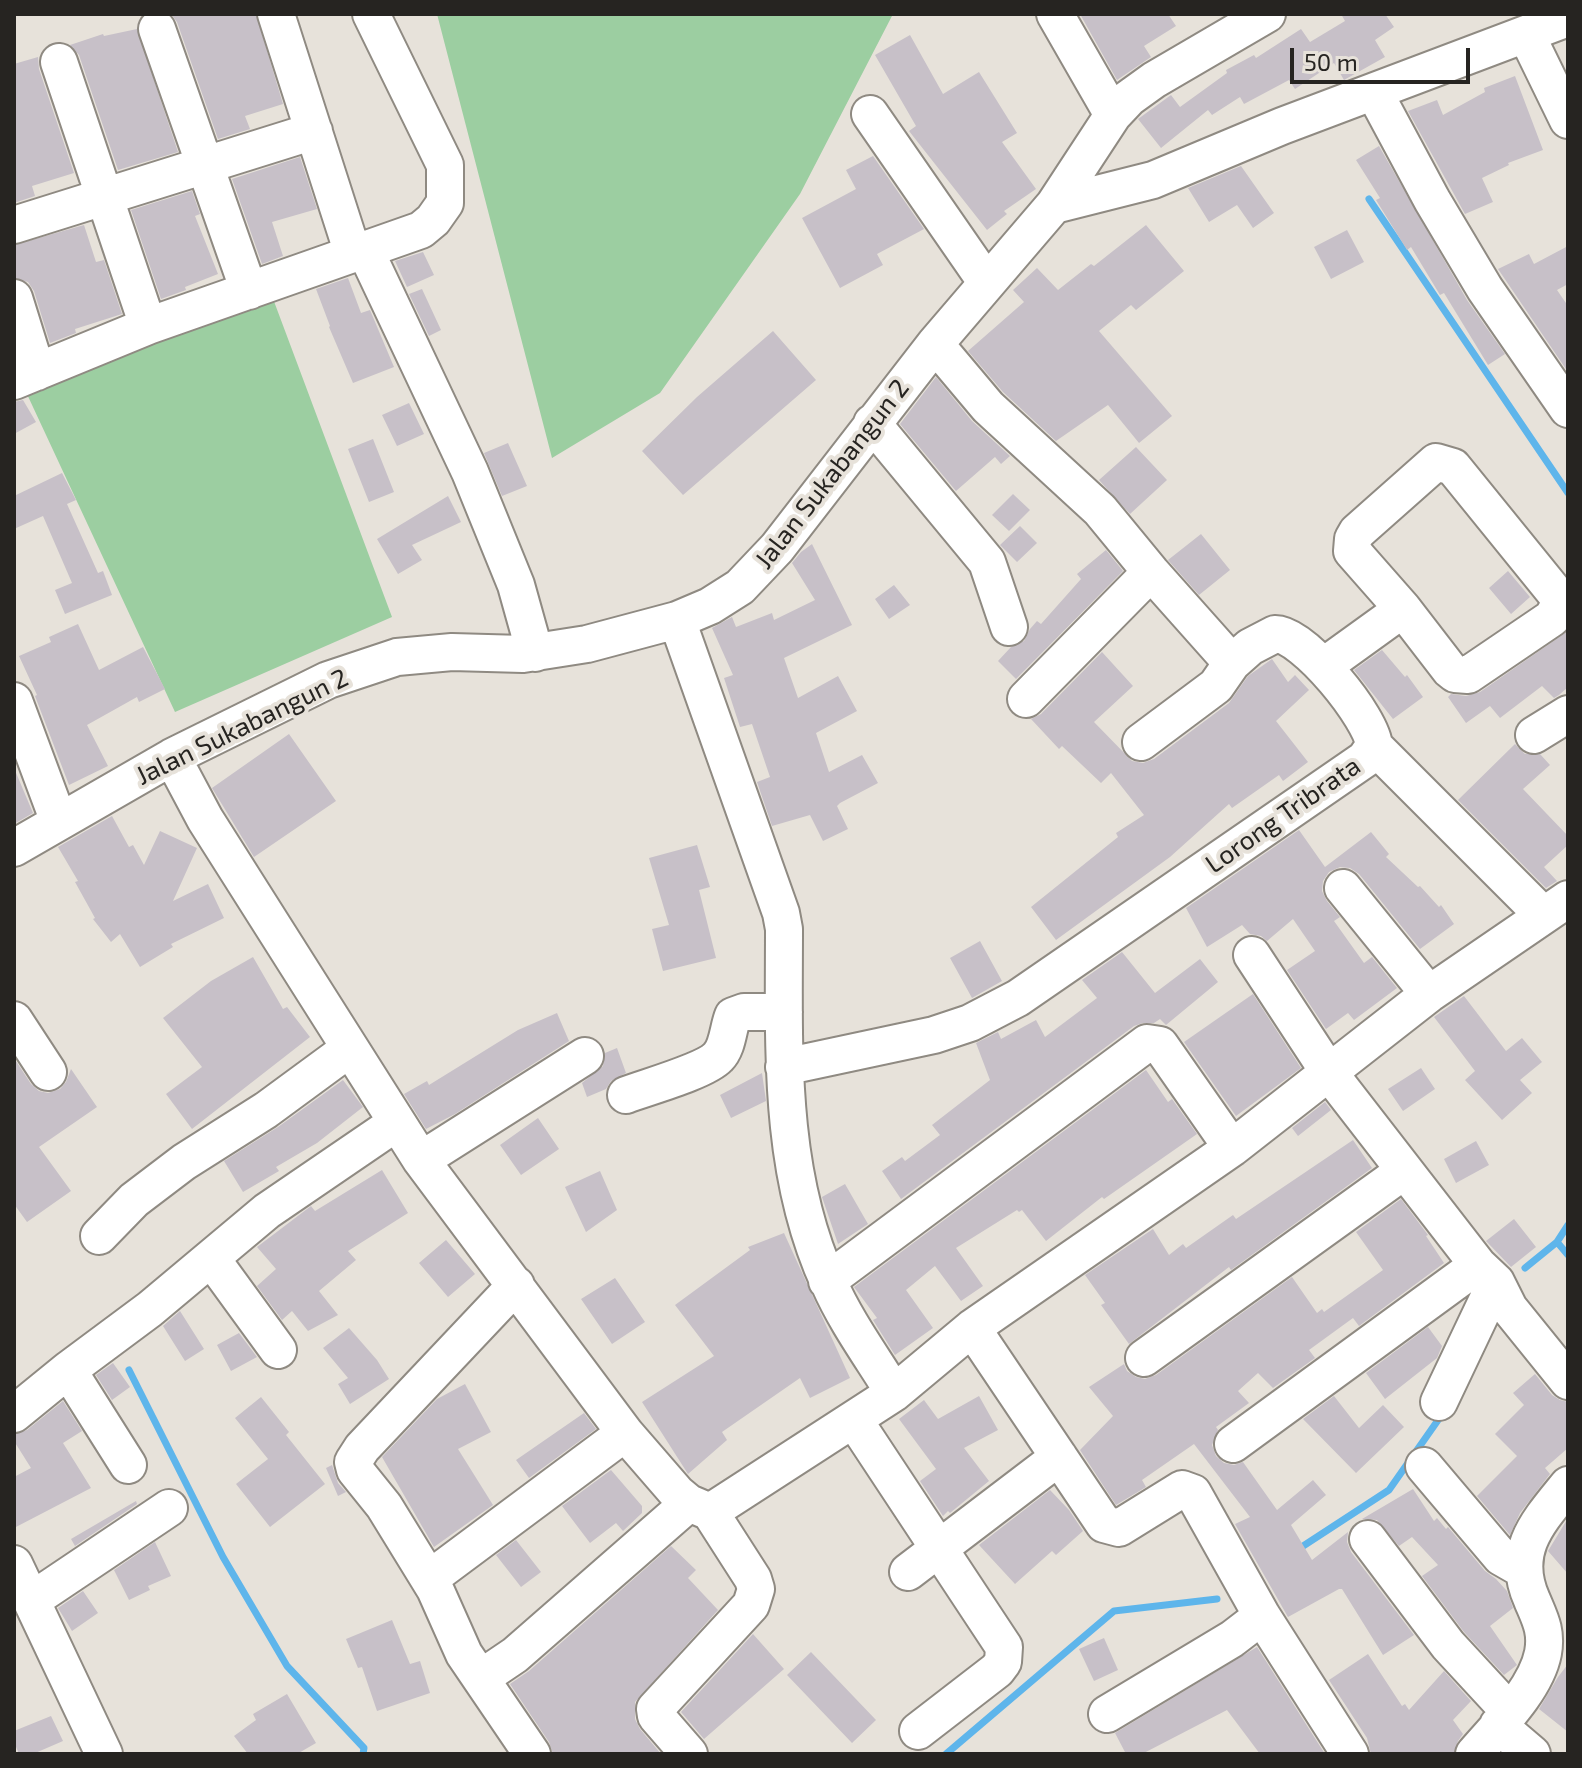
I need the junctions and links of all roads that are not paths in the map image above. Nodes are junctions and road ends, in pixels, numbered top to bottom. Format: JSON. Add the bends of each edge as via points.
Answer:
{"nodes":[{"id":1,"x":276,"y":14,"type":"edge"},
{"id":2,"x":371,"y":14,"type":"edge"},
{"id":3,"x":1055,"y":14,"type":"edge"},
{"id":4,"x":1267,"y":14,"type":"edge"},
{"id":5,"x":1568,"y":18,"type":"edge"},
{"id":6,"x":1218,"y":27,"type":"edge"},
{"id":7,"x":157,"y":29,"type":"dead end"},
{"id":8,"x":1526,"y":34,"type":"junction"},
{"id":9,"x":59,"y":62,"type":"dead end"},
{"id":10,"x":1374,"y":92,"type":"junction"},
{"id":11,"x":870,"y":114,"type":"dead end"},
{"id":12,"x":1113,"y":115,"type":"junction"},
{"id":13,"x":1568,"y":120,"type":"edge"},
{"id":14,"x":314,"y":131,"type":"junction"},
{"id":15,"x":206,"y":165,"type":"junction"},
{"id":16,"x":103,"y":197,"type":"junction"},
{"id":17,"x":1054,"y":205,"type":"junction"},
{"id":18,"x":14,"y":225,"type":"edge"},
{"id":19,"x":359,"y":252,"type":"junction"},
{"id":20,"x":987,"y":283,"type":"junction"},
{"id":21,"x":249,"y":291,"type":"junction"},
{"id":22,"x":14,"y":298,"type":"edge"},
{"id":23,"x":148,"y":326,"type":"junction"},
{"id":24,"x":935,"y":344,"type":"junction"},
{"id":25,"x":26,"y":377,"type":"edge"},
{"id":26,"x":1568,"y":409,"type":"edge"},
{"id":27,"x":872,"y":423,"type":"junction"},
{"id":28,"x":1151,"y":572,"type":"junction"},
{"id":29,"x":1403,"y":609,"type":"junction"},
{"id":30,"x":677,"y":620,"type":"junction"},
{"id":31,"x":1009,"y":627,"type":"dead end"},
{"id":32,"x":535,"y":653,"type":"junction"},
{"id":33,"x":1232,"y":663,"type":"junction"},
{"id":34,"x":1324,"y":666,"type":"junction"},
{"id":35,"x":1026,"y":699,"type":"dead end"},
{"id":36,"x":14,"y":701,"type":"edge"},
{"id":37,"x":1568,"y":714,"type":"edge"},
{"id":38,"x":1534,"y":735,"type":"dead end"},
{"id":39,"x":1141,"y":742,"type":"dead end"},
{"id":40,"x":1374,"y":746,"type":"junction"},
{"id":41,"x":172,"y":757,"type":"junction"},
{"id":42,"x":59,"y":822,"type":"junction"},
{"id":43,"x":14,"y":848,"type":"edge"},
{"id":44,"x":1343,"y":888,"type":"dead end"},
{"id":45,"x":1555,"y":907,"type":"edge"},
{"id":46,"x":1252,"y":955,"type":"dead end"},
{"id":47,"x":1429,"y":994,"type":"junction"},
{"id":48,"x":784,"y":1012,"type":"junction"},
{"id":49,"x":14,"y":1020,"type":"edge"},
{"id":50,"x":349,"y":1049,"type":"junction"},
{"id":51,"x":585,"y":1056,"type":"dead end"},
{"id":52,"x":784,"y":1067,"type":"junction"},
{"id":53,"x":48,"y":1072,"type":"dead end"},
{"id":54,"x":1330,"y":1074,"type":"junction"},
{"id":55,"x":626,"y":1095,"type":"dead end"},
{"id":56,"x":396,"y":1123,"type":"junction"},
{"id":57,"x":1232,"y":1148,"type":"junction"},
{"id":58,"x":421,"y":1160,"type":"junction"},
{"id":59,"x":1404,"y":1171,"type":"junction"},
{"id":60,"x":99,"y":1236,"type":"dead end"},
{"id":61,"x":211,"y":1258,"type":"junction"},
{"id":62,"x":1487,"y":1274,"type":"junction"},
{"id":63,"x":827,"y":1281,"type":"junction"},
{"id":64,"x":516,"y":1285,"type":"junction"},
{"id":65,"x":972,"y":1328,"type":"junction"},
{"id":66,"x":278,"y":1350,"type":"dead end"},
{"id":67,"x":1144,"y":1358,"type":"dead end"},
{"id":68,"x":68,"y":1370,"type":"junction"},
{"id":69,"x":1568,"y":1381,"type":"edge"},
{"id":70,"x":894,"y":1393,"type":"junction"},
{"id":71,"x":1439,"y":1402,"type":"dead end"},
{"id":72,"x":14,"y":1414,"type":"edge"},
{"id":73,"x":854,"y":1420,"type":"junction"},
{"id":74,"x":625,"y":1433,"type":"junction"},
{"id":75,"x":1233,"y":1444,"type":"dead end"},
{"id":76,"x":1059,"y":1457,"type":"junction"},
{"id":77,"x":128,"y":1465,"type":"dead end"},
{"id":78,"x":1424,"y":1466,"type":"dead end"},
{"id":79,"x":1568,"y":1485,"type":"edge"},
{"id":80,"x":700,"y":1507,"type":"junction"},
{"id":81,"x":169,"y":1508,"type":"dead end"},
{"id":82,"x":1368,"y":1539,"type":"dead end"},
{"id":83,"x":939,"y":1548,"type":"junction"},
{"id":84,"x":14,"y":1564,"type":"edge"},
{"id":85,"x":1522,"y":1569,"type":"junction"},
{"id":86,"x":908,"y":1572,"type":"dead end"},
{"id":87,"x":429,"y":1579,"type":"junction"},
{"id":88,"x":32,"y":1600,"type":"junction"},
{"id":89,"x":1556,"y":1613,"type":"edge"},
{"id":90,"x":1262,"y":1616,"type":"junction"},
{"id":91,"x":481,"y":1678,"type":"junction"},
{"id":92,"x":1107,"y":1714,"type":"dead end"},
{"id":93,"x":1504,"y":1718,"type":"junction"},
{"id":94,"x":918,"y":1731,"type":"dead end"},
{"id":95,"x":104,"y":1754,"type":"edge"},
{"id":96,"x":532,"y":1754,"type":"edge"},
{"id":97,"x":689,"y":1754,"type":"edge"},
{"id":98,"x":1350,"y":1754,"type":"edge"},
{"id":99,"x":1474,"y":1754,"type":"edge"},
{"id":100,"x":1532,"y":1754,"type":"edge"}],
"edges":[{"from":1,"to":14,"type":"street"},
{"from":2,"to":19,"type":"street","via":[[445,165],[446,188],[445,203],[421,230]]},
{"from":3,"to":12,"type":"street"},
{"from":4,"to":6,"type":"street","name":"Jalan Sukabangun 2"},
{"from":5,"to":8,"type":"street"},
{"from":6,"to":12,"type":"street","name":"Jalan Sukabangun 2"},
{"from":7,"to":15,"type":"street"},
{"from":8,"to":10,"type":"street"},
{"from":8,"to":13,"type":"street"},
{"from":9,"to":16,"type":"street"},
{"from":10,"to":17,"type":"street","via":[[1143,184]]},
{"from":10,"to":26,"type":"street","via":[[1485,289]]},
{"from":11,"to":20,"type":"street"},
{"from":12,"to":17,"type":"street","name":"Jalan Sukabangun 2"},
{"from":14,"to":15,"type":"street"},
{"from":14,"to":19,"type":"street"},
{"from":15,"to":16,"type":"street"},
{"from":15,"to":21,"type":"street"},
{"from":16,"to":18,"type":"street"},
{"from":16,"to":23,"type":"street"},
{"from":17,"to":20,"type":"street","name":"Jalan Sukabangun 2"},
{"from":19,"to":21,"type":"street"},
{"from":19,"to":32,"type":"street","via":[[470,472],[516,585]]},
{"from":20,"to":24,"type":"street","name":"Jalan Sukabangun 2"},
{"from":21,"to":23,"type":"street"},
{"from":22,"to":25,"type":"street"},
{"from":23,"to":25,"type":"street"},
{"from":24,"to":27,"type":"street","name":"Jalan Sukabangun 2"},
{"from":24,"to":28,"type":"street","via":[[988,407],[1100,510]]},
{"from":27,"to":30,"type":"street","name":"Jalan Sukabangun 2","via":[[777,548],[740,587]]},
{"from":27,"to":31,"type":"street","via":[[987,562]]},
{"from":28,"to":33,"type":"street"},
{"from":28,"to":35,"type":"street"},
{"from":29,"to":29,"type":"street","via":[[1450,670],[1462,676],[1552,618],[1560,604],[1453,467],[1436,462],[1357,532],[1352,543],[1352,551]]},
{"from":29,"to":34,"type":"street"},
{"from":30,"to":32,"type":"street","name":"Jalan Sukabangun 2"},
{"from":30,"to":48,"type":"street","via":[[778,903],[784,929]]},
{"from":32,"to":41,"type":"street","name":"Jalan Sukabangun 2","via":[[397,657],[328,680]]},
{"from":33,"to":34,"type":"street","name":"Lorong Tribrata","via":[[1250,647],[1283,633]]},
{"from":33,"to":39,"type":"street","via":[[1216,686]]},
{"from":34,"to":40,"type":"street","name":"Lorong Tribrata","via":[[1371,730]]},
{"from":36,"to":42,"type":"street"},
{"from":37,"to":38,"type":"street"},
{"from":40,"to":45,"type":"street"},
{"from":40,"to":52,"type":"street","name":"Lorong Tribrata","via":[[1365,759],[1018,998],[934,1035]]},
{"from":41,"to":42,"type":"street","name":"Jalan Sukabangun 2"},
{"from":41,"to":50,"type":"street"},
{"from":42,"to":43,"type":"street","name":"Jalan Sukabangun 2"},
{"from":44,"to":47,"type":"street"},
{"from":45,"to":47,"type":"street"},
{"from":46,"to":54,"type":"street"},
{"from":47,"to":54,"type":"street"},
{"from":48,"to":52,"type":"street"},
{"from":48,"to":55,"type":"street","via":[[733,1016],[718,1057]]},
{"from":49,"to":53,"type":"street"},
{"from":50,"to":56,"type":"street"},
{"from":50,"to":60,"type":"street","via":[[184,1162],[134,1200]]},
{"from":51,"to":58,"type":"street"},
{"from":52,"to":63,"type":"street","via":[[797,1185]]},
{"from":54,"to":57,"type":"street"},
{"from":54,"to":59,"type":"street"},
{"from":56,"to":58,"type":"street"},
{"from":56,"to":61,"type":"street","via":[[267,1211]]},
{"from":57,"to":63,"type":"street","via":[[1160,1045],[1147,1043]]},
{"from":57,"to":65,"type":"street"},
{"from":58,"to":64,"type":"street"},
{"from":59,"to":62,"type":"street"},
{"from":59,"to":67,"type":"street"},
{"from":61,"to":66,"type":"street"},
{"from":61,"to":68,"type":"street"},
{"from":62,"to":69,"type":"street"},
{"from":62,"to":71,"type":"street"},
{"from":62,"to":75,"type":"street"},
{"from":63,"to":70,"type":"street"},
{"from":64,"to":74,"type":"street"},
{"from":64,"to":87,"type":"street","via":[[355,1457],[355,1470]]},
{"from":65,"to":70,"type":"street"},
{"from":65,"to":76,"type":"street"},
{"from":68,"to":72,"type":"street"},
{"from":68,"to":77,"type":"street"},
{"from":70,"to":73,"type":"street"},
{"from":73,"to":80,"type":"street"},
{"from":73,"to":83,"type":"street"},
{"from":74,"to":80,"type":"street","via":[[677,1493]]},
{"from":74,"to":87,"type":"street"},
{"from":76,"to":83,"type":"street"},
{"from":76,"to":90,"type":"street","via":[[1104,1524],[1113,1527],[1182,1489],[1193,1493]]},
{"from":78,"to":85,"type":"street","via":[[1501,1557]]},
{"from":79,"to":85,"type":"street","via":[[1531,1534]]},
{"from":80,"to":91,"type":"street"},
{"from":80,"to":97,"type":"street","via":[[756,1589],[751,1605],[655,1709]]},
{"from":81,"to":88,"type":"street"},
{"from":82,"to":93,"type":"street"},
{"from":83,"to":86,"type":"street"},
{"from":83,"to":94,"type":"street","via":[[1004,1647],[1004,1655],[997,1670]]},
{"from":84,"to":88,"type":"street"},
{"from":85,"to":89,"type":"street","via":[[1531,1598]]},
{"from":87,"to":91,"type":"street"},
{"from":88,"to":95,"type":"street"},
{"from":89,"to":93,"type":"street","via":[[1531,1684]]},
{"from":90,"to":92,"type":"street"},
{"from":90,"to":98,"type":"street"},
{"from":91,"to":96,"type":"street"},
{"from":93,"to":99,"type":"street"},
{"from":93,"to":100,"type":"street"}]}
